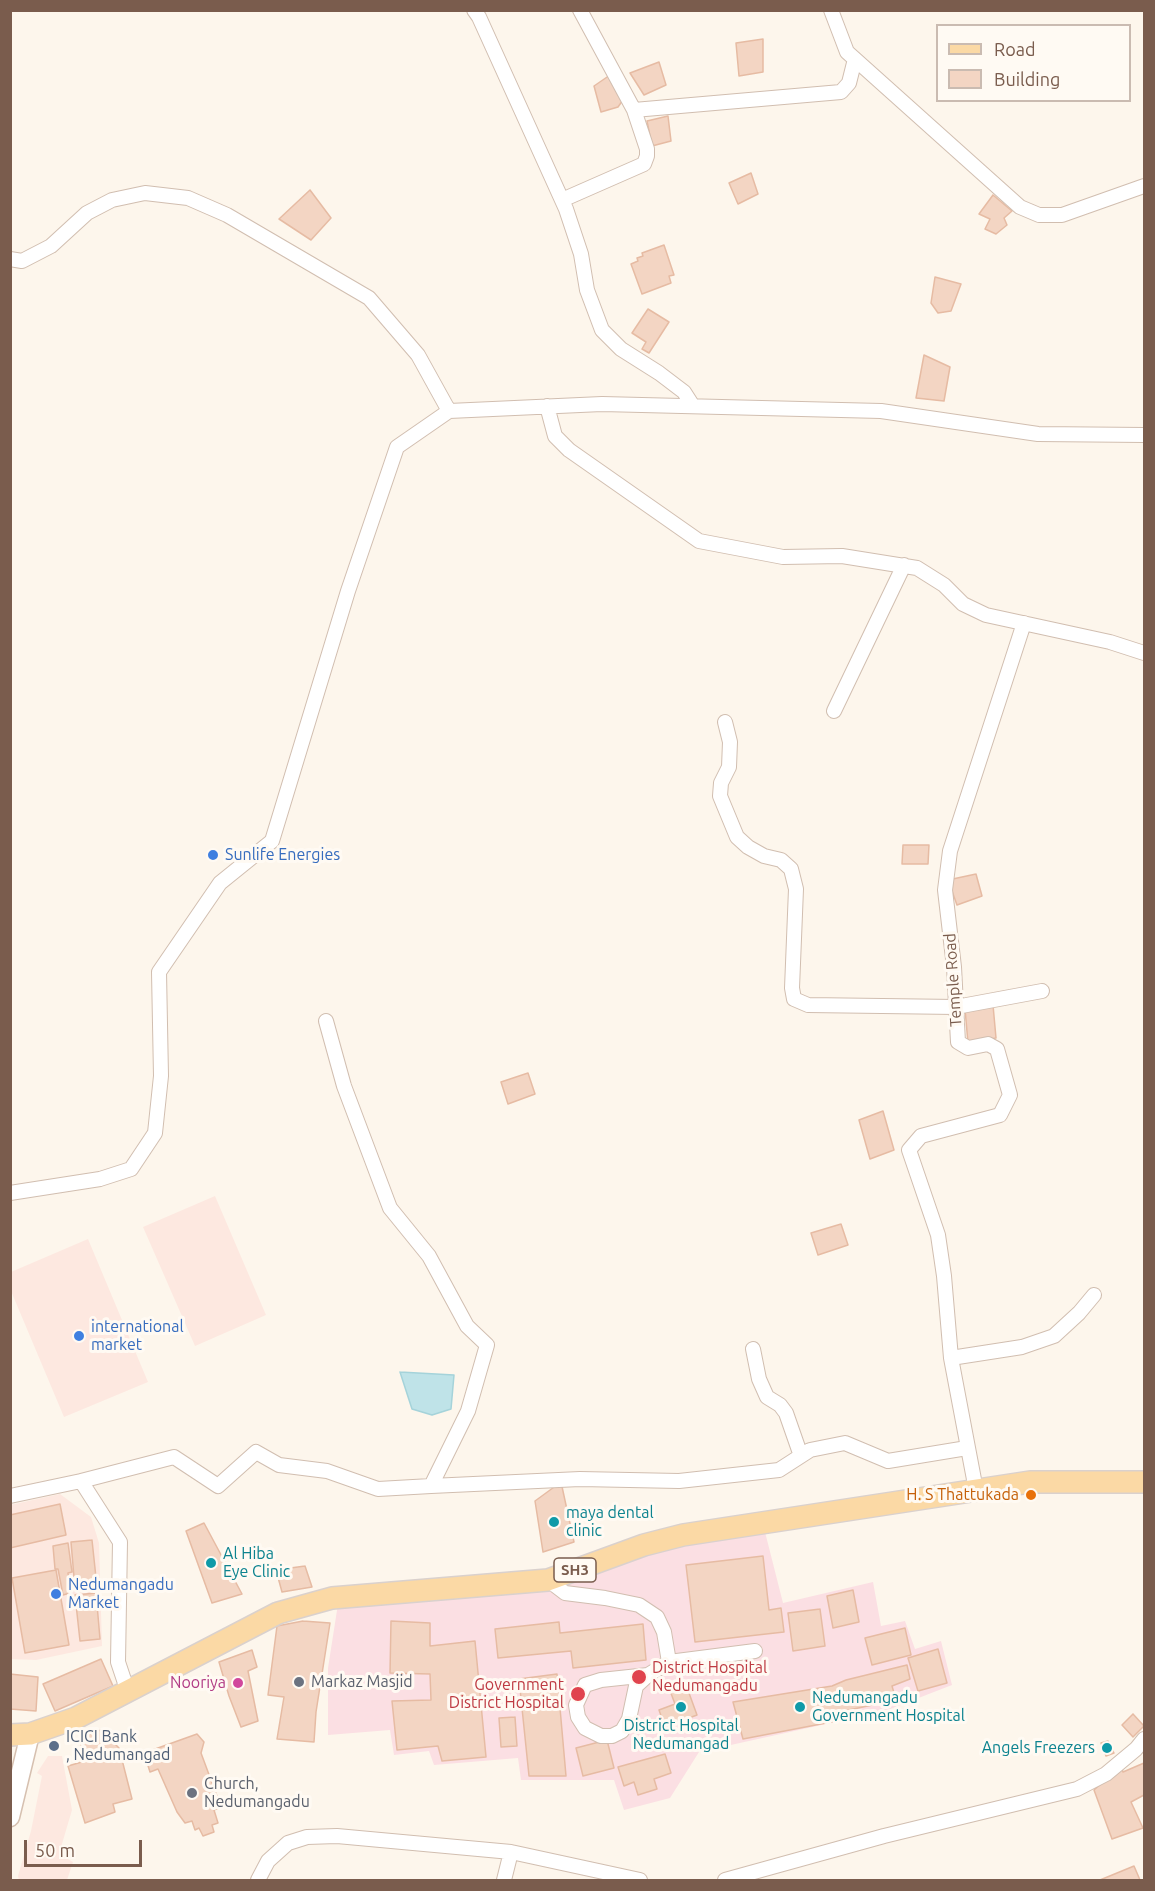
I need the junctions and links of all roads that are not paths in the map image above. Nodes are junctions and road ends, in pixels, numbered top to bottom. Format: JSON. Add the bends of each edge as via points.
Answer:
{"nodes":[{"id":1,"x":474,"y":10,"type":"edge"},
{"id":2,"x":580,"y":10,"type":"edge"},
{"id":3,"x":831,"y":10,"type":"edge"},
{"id":4,"x":855,"y":59,"type":"junction"},
{"id":5,"x":634,"y":110,"type":"junction"},
{"id":6,"x":1144,"y":186,"type":"edge"},
{"id":7,"x":562,"y":200,"type":"junction"},
{"id":8,"x":10,"y":259,"type":"edge"},
{"id":9,"x":547,"y":406,"type":"junction"},
{"id":10,"x":693,"y":406,"type":"junction"},
{"id":11,"x":448,"y":411,"type":"junction"},
{"id":12,"x":1144,"y":435,"type":"edge"},
{"id":13,"x":904,"y":565,"type":"junction"},
{"id":14,"x":1024,"y":623,"type":"junction"},
{"id":15,"x":1144,"y":653,"type":"edge"},
{"id":16,"x":834,"y":711,"type":"dead end"},
{"id":17,"x":725,"y":722,"type":"dead end"},
{"id":18,"x":1042,"y":992,"type":"dead end"},
{"id":19,"x":956,"y":1008,"type":"junction"},
{"id":20,"x":326,"y":1021,"type":"dead end"},
{"id":21,"x":10,"y":1193,"type":"edge"},
{"id":22,"x":1094,"y":1296,"type":"dead end"},
{"id":23,"x":753,"y":1349,"type":"dead end"},
{"id":24,"x":951,"y":1358,"type":"junction"},
{"id":25,"x":967,"y":1448,"type":"junction"},
{"id":26,"x":801,"y":1456,"type":"junction"},
{"id":27,"x":81,"y":1481,"type":"junction"},
{"id":28,"x":1144,"y":1482,"type":"edge"},
{"id":29,"x":431,"y":1486,"type":"junction"},
{"id":30,"x":976,"y":1490,"type":"junction"},
{"id":31,"x":10,"y":1496,"type":"edge"},
{"id":32,"x":548,"y":1580,"type":"junction"},
{"id":33,"x":755,"y":1651,"type":"dead end"},
{"id":34,"x":669,"y":1662,"type":"junction"},
{"id":35,"x":648,"y":1675,"type":"junction"},
{"id":36,"x":128,"y":1692,"type":"junction"},
{"id":37,"x":20,"y":1734,"type":"edge"},
{"id":38,"x":1144,"y":1739,"type":"edge"},
{"id":39,"x":10,"y":1817,"type":"edge"},
{"id":40,"x":511,"y":1852,"type":"junction"},
{"id":41,"x":258,"y":1881,"type":"edge"},
{"id":42,"x":504,"y":1881,"type":"edge"},
{"id":43,"x":640,"y":1881,"type":"edge"},
{"id":44,"x":725,"y":1881,"type":"edge"}],
"edges":[{"from":1,"to":7,"type":"street"},
{"from":2,"to":5,"type":"street"},
{"from":3,"to":4,"type":"street","via":[[847,52]]},
{"from":4,"to":5,"type":"street","via":[[849,83],[841,92]]},
{"from":4,"to":6,"type":"street","via":[[1020,207],[1039,215],[1062,215]]},
{"from":5,"to":7,"type":"street","via":[[647,149],[644,164]]},
{"from":7,"to":10,"type":"street","via":[[602,330],[621,349],[684,392]]},
{"from":8,"to":11,"type":"street","via":[[22,261],[51,246],[87,213],[112,200],[145,193],[188,198],[228,215],[369,298],[418,355]]},
{"from":9,"to":10,"type":"street"},
{"from":9,"to":11,"type":"street"},
{"from":9,"to":13,"type":"street","via":[[555,436],[569,450],[699,541],[783,557],[842,556]]},
{"from":10,"to":12,"type":"street","via":[[880,411],[1038,434]]},
{"from":11,"to":21,"type":"street","via":[[397,447],[348,591],[272,841],[220,883],[159,972],[161,1076],[154,1133],[131,1169],[100,1179]]},
{"from":13,"to":14,"type":"street","via":[[917,568],[944,585],[963,604],[986,615]]},
{"from":13,"to":16,"type":"street"},
{"from":14,"to":15,"type":"street"},
{"from":14,"to":19,"type":"street","name":"Temple Road","via":[[950,851],[945,890]]},
{"from":17,"to":19,"type":"street","via":[[730,742],[729,767],[720,796],[737,837],[764,856],[781,860],[791,869],[796,889],[794,999],[807,1005]]},
{"from":18,"to":19,"type":"street"},
{"from":19,"to":24,"type":"street","name":"Temple Road","via":[[958,1042],[968,1048],[988,1044],[997,1049],[1010,1095],[1000,1114],[921,1137],[909,1150],[938,1235]]},
{"from":20,"to":29,"type":"street","via":[[344,1086],[390,1208],[429,1256],[467,1326],[487,1345],[468,1411]]},
{"from":22,"to":24,"type":"street","via":[[1054,1336],[1022,1347]]},
{"from":23,"to":26,"type":"street","via":[[767,1397],[786,1413]]},
{"from":24,"to":25,"type":"street","name":"Temple Road"},
{"from":25,"to":26,"type":"street","via":[[888,1461],[845,1443],[810,1450]]},
{"from":25,"to":30,"type":"street","name":"Temple Road"},
{"from":26,"to":29,"type":"street","via":[[779,1470],[679,1481],[580,1479]]},
{"from":27,"to":29,"type":"street","via":[[174,1457],[218,1486],[256,1452],[279,1465],[327,1472],[378,1489]]},
{"from":27,"to":31,"type":"street"},
{"from":27,"to":36,"type":"street","via":[[120,1542],[118,1662]]},
{"from":28,"to":30,"type":"main road","number":"SH3","via":[[1030,1482]]},
{"from":30,"to":32,"type":"main road","number":"SH3","via":[[683,1535]]},
{"from":32,"to":34,"type":"street","via":[[565,1593],[639,1605],[657,1617]]},
{"from":32,"to":36,"type":"main road","number":"SH3","via":[[332,1598],[278,1613]]},
{"from":33,"to":34,"type":"street"},
{"from":34,"to":35,"type":"street"},
{"from":35,"to":35,"type":"street","via":[[636,1686],[629,1719],[622,1731],[601,1736],[585,1728],[576,1705],[585,1685]]},
{"from":36,"to":37,"type":"main road","number":"SH3","via":[[76,1718]]},
{"from":37,"to":39,"type":"main road"},
{"from":38,"to":44,"type":"street","via":[[1106,1774],[1077,1789],[884,1836]]},
{"from":40,"to":41,"type":"street","via":[[337,1836],[307,1837],[281,1849]]},
{"from":40,"to":42,"type":"street"},
{"from":40,"to":43,"type":"street"}]}
